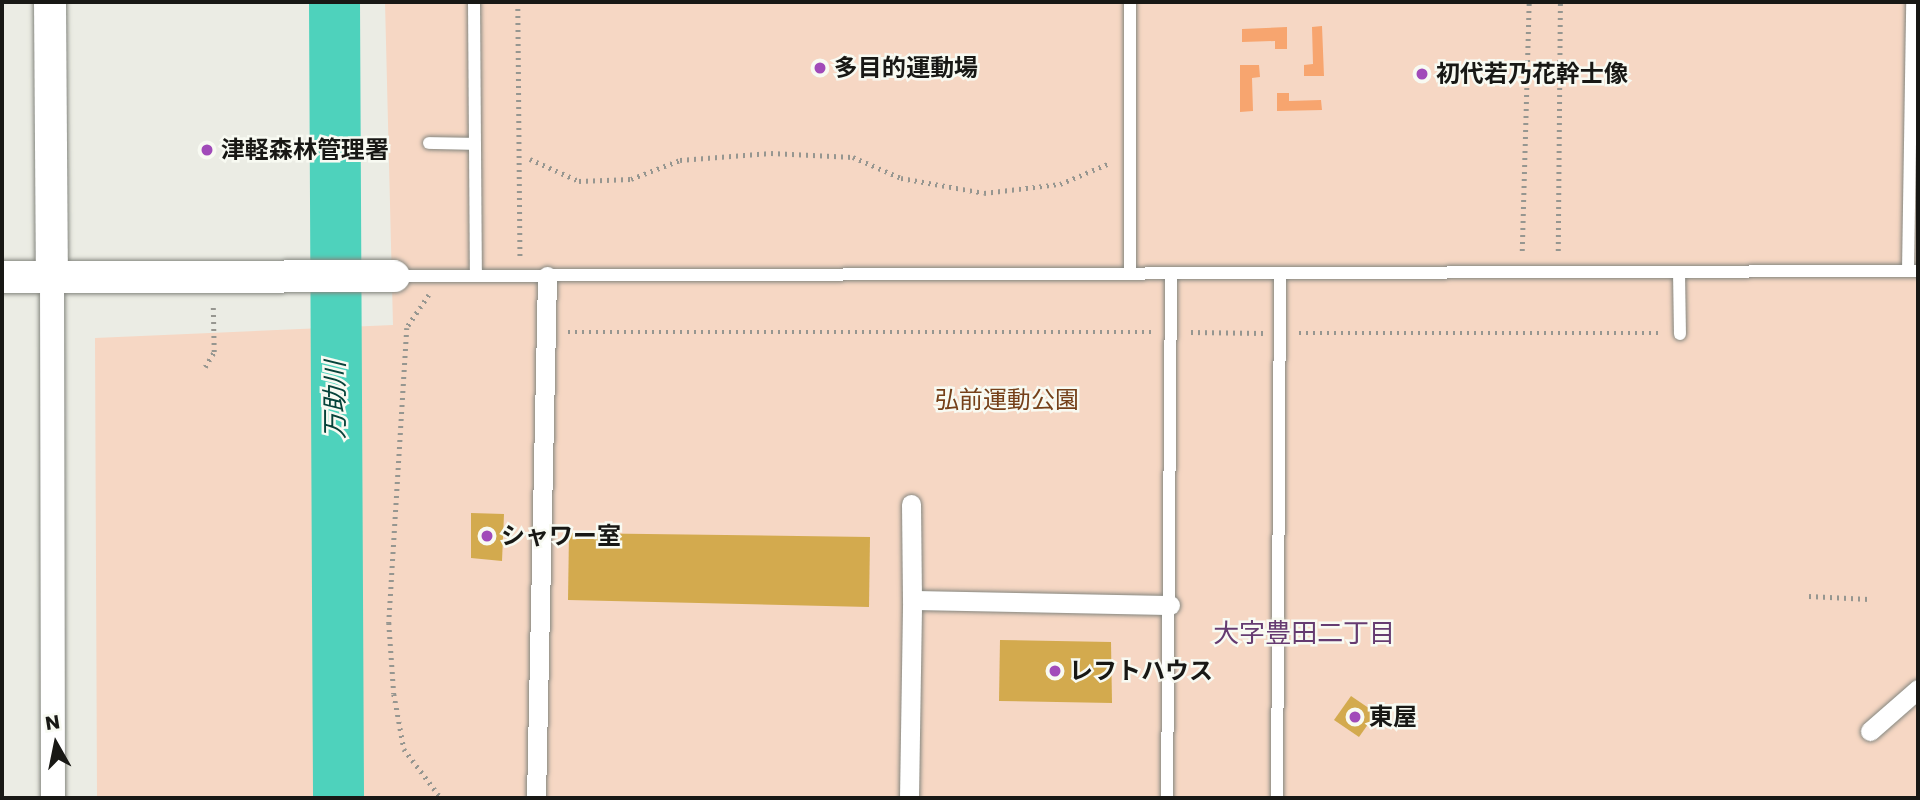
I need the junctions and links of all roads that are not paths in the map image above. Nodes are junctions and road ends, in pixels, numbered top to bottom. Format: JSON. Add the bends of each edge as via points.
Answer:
{"nodes":[{"id":1,"x":50,"y":2,"type":"edge"},
{"id":2,"x":474,"y":2,"type":"edge"},
{"id":3,"x":1130,"y":2,"type":"edge"},
{"id":4,"x":1912,"y":2,"type":"edge"},
{"id":5,"x":429,"y":143,"type":"dead end"},
{"id":6,"x":475,"y":144,"type":"junction"},
{"id":7,"x":1913,"y":271,"type":"edge"},
{"id":8,"x":1679,"y":272,"type":"junction"},
{"id":9,"x":1130,"y":274,"type":"junction"},
{"id":10,"x":1171,"y":274,"type":"junction"},
{"id":11,"x":1280,"y":274,"type":"junction"},
{"id":12,"x":378,"y":276,"type":"joint"},
{"id":13,"x":476,"y":276,"type":"junction"},
{"id":14,"x":547,"y":276,"type":"junction"},
{"id":15,"x":2,"y":277,"type":"edge"},
{"id":16,"x":52,"y":277,"type":"junction"},
{"id":17,"x":1680,"y":334,"type":"dead end"},
{"id":18,"x":911,"y":504,"type":"dead end"},
{"id":19,"x":912,"y":600,"type":"junction"},
{"id":20,"x":1170,"y":606,"type":"junction"},
{"id":21,"x":1918,"y":689,"type":"edge"},
{"id":22,"x":1870,"y":731,"type":"dead end"},
{"id":23,"x":53,"y":798,"type":"edge"},
{"id":24,"x":536,"y":798,"type":"edge"},
{"id":25,"x":909,"y":798,"type":"edge"},
{"id":26,"x":1167,"y":798,"type":"edge"},
{"id":27,"x":1277,"y":798,"type":"edge"}],
"edges":[{"from":1,"to":16,"type":"street"},
{"from":2,"to":6,"type":"lane"},
{"from":3,"to":9,"type":"lane"},
{"from":4,"to":7,"type":"lane"},
{"from":5,"to":6,"type":"lane"},
{"from":6,"to":13,"type":"lane"},
{"from":7,"to":8,"type":"lane"},
{"from":8,"to":11,"type":"lane"},
{"from":8,"to":17,"type":"lane"},
{"from":9,"to":10,"type":"lane"},
{"from":9,"to":14,"type":"lane"},
{"from":10,"to":11,"type":"lane"},
{"from":10,"to":20,"type":"lane"},
{"from":11,"to":27,"type":"lane"},
{"from":12,"to":13,"type":"lane"},
{"from":12,"to":16,"type":"street"},
{"from":13,"to":14,"type":"lane"},
{"from":14,"to":24,"type":"street"},
{"from":15,"to":16,"type":"street"},
{"from":16,"to":23,"type":"street"},
{"from":18,"to":19,"type":"street"},
{"from":19,"to":20,"type":"street"},
{"from":19,"to":25,"type":"street"},
{"from":20,"to":26,"type":"lane"},
{"from":21,"to":22,"type":"street"}]}
